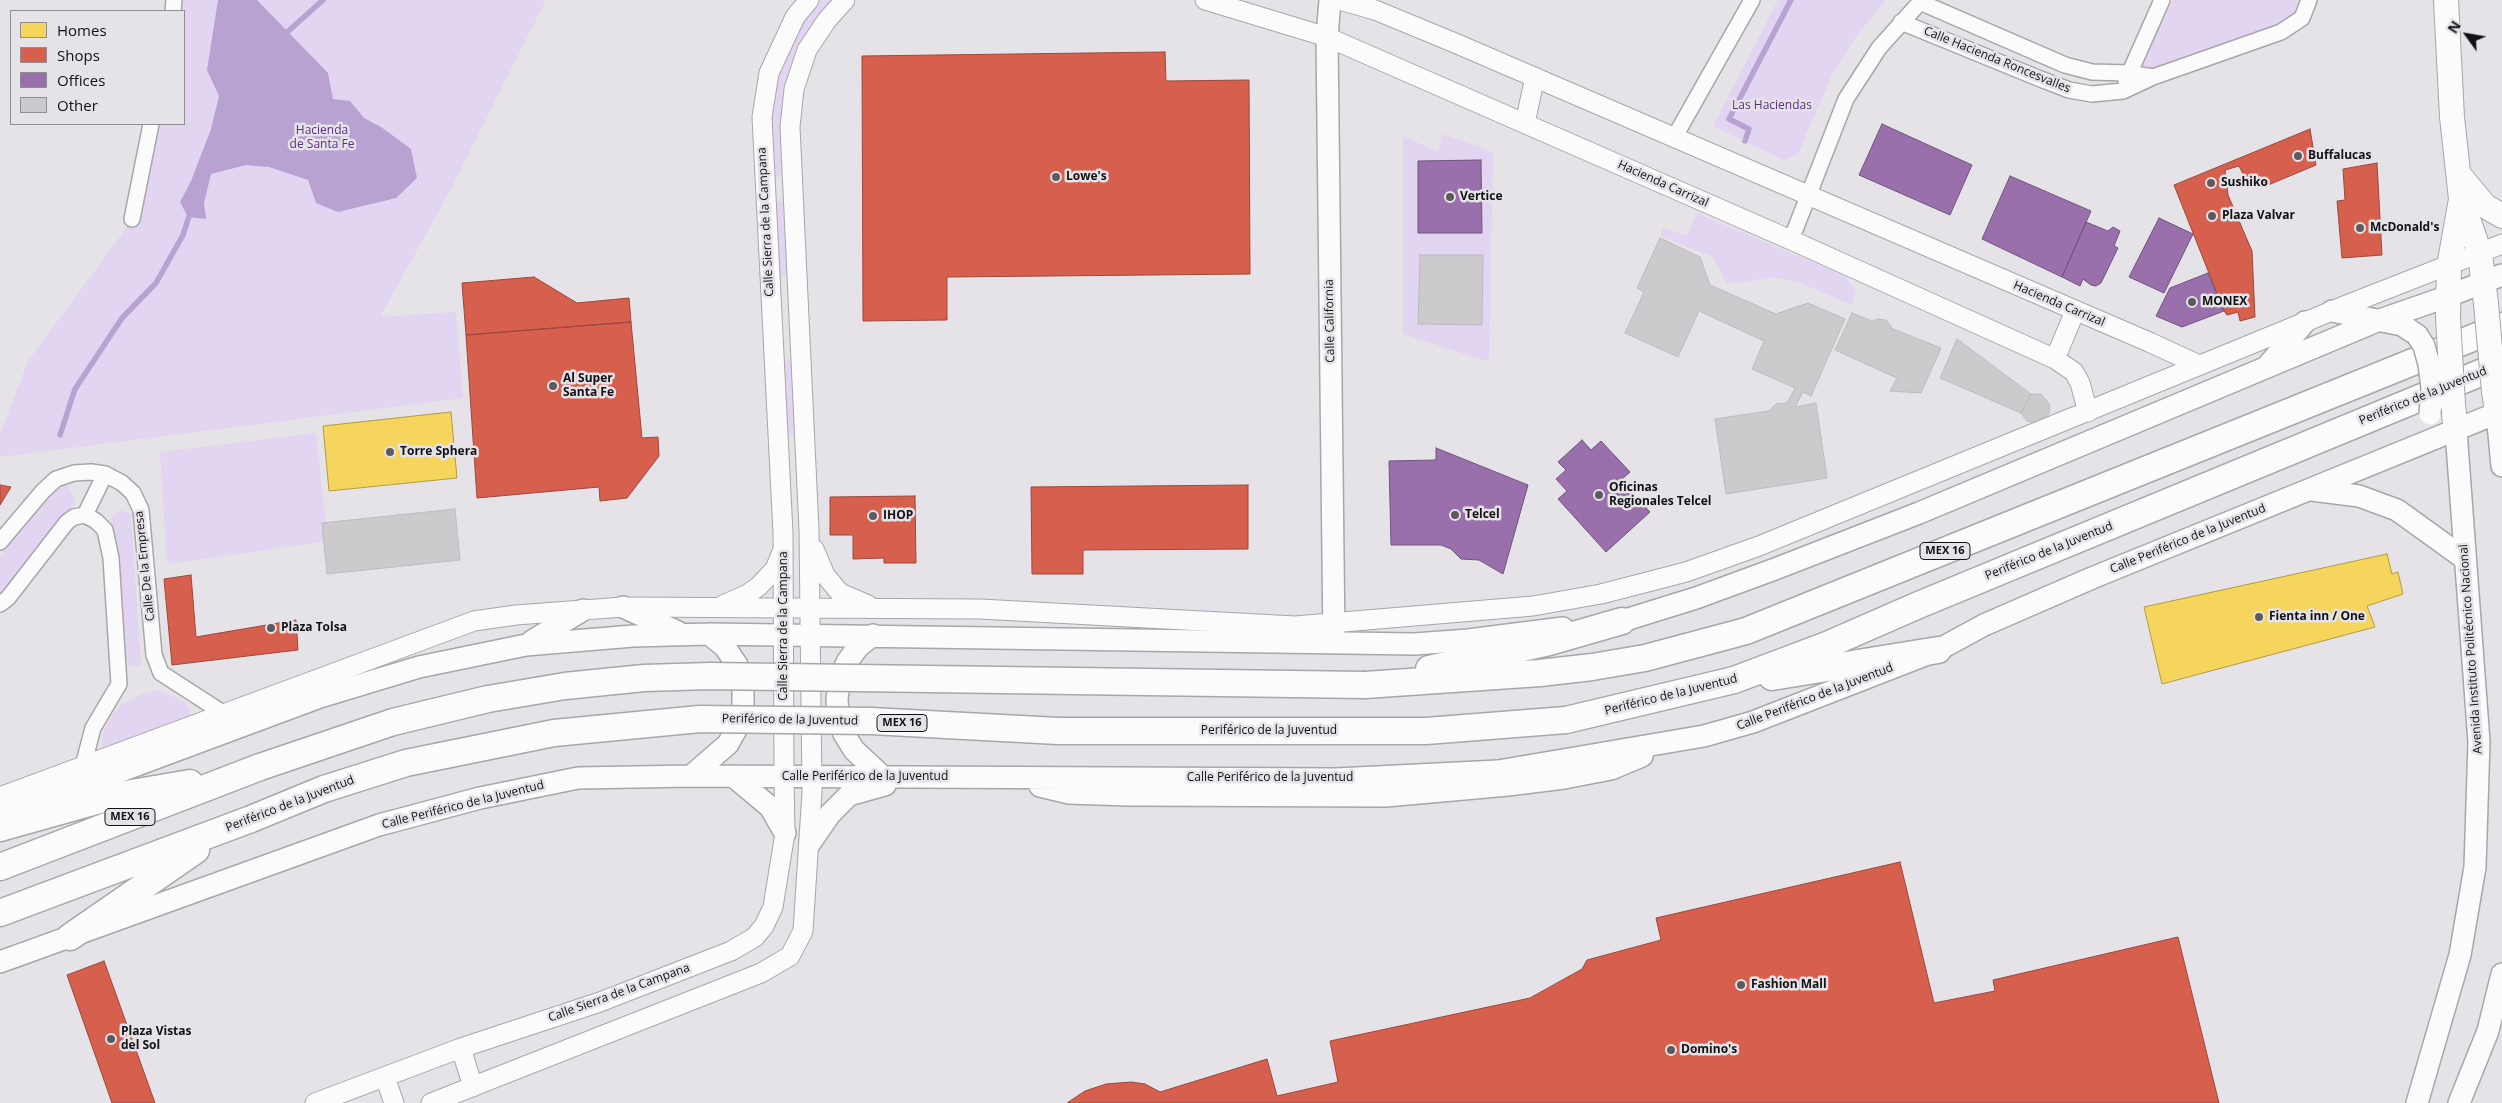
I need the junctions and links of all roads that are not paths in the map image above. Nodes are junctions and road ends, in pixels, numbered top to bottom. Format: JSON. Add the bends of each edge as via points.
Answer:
{"nodes":[{"id":1,"x":809,"y":0,"type":"edge"},
{"id":2,"x":845,"y":0,"type":"edge"},
{"id":3,"x":1205,"y":0,"type":"edge"},
{"id":4,"x":1330,"y":0,"type":"edge"},
{"id":5,"x":1338,"y":0,"type":"edge"},
{"id":6,"x":1752,"y":0,"type":"edge"},
{"id":7,"x":2162,"y":0,"type":"edge"},
{"id":8,"x":2446,"y":0,"type":"edge"},
{"id":9,"x":1921,"y":1,"type":"edge"},
{"id":10,"x":2307,"y":6,"type":"edge"},
{"id":11,"x":1901,"y":22,"type":"junction"},
{"id":12,"x":1327,"y":37,"type":"junction"},
{"id":13,"x":2128,"y":73,"type":"junction"},
{"id":14,"x":1535,"y":77,"type":"junction"},
{"id":15,"x":2153,"y":77,"type":"junction"},
{"id":16,"x":2124,"y":91,"type":"junction"},
{"id":17,"x":1525,"y":123,"type":"junction"},
{"id":18,"x":151,"y":125,"type":"edge"},
{"id":19,"x":1674,"y":138,"type":"junction"},
{"id":20,"x":2460,"y":176,"type":"junction"},
{"id":21,"x":792,"y":187,"type":"junction"},
{"id":22,"x":765,"y":192,"type":"junction"},
{"id":23,"x":1807,"y":196,"type":"junction"},
{"id":24,"x":2461,"y":199,"type":"junction"},
{"id":25,"x":2502,"y":216,"type":"edge"},
{"id":26,"x":132,"y":219,"type":"dead end"},
{"id":27,"x":1791,"y":240,"type":"junction"},
{"id":28,"x":2502,"y":244,"type":"edge"},
{"id":29,"x":2480,"y":254,"type":"junction"},
{"id":30,"x":2449,"y":266,"type":"junction"},
{"id":31,"x":2490,"y":288,"type":"edge"},
{"id":32,"x":2447,"y":308,"type":"junction"},
{"id":33,"x":2075,"y":311,"type":"junction"},
{"id":34,"x":2332,"y":311,"type":"junction"},
{"id":35,"x":2377,"y":321,"type":"junction"},
{"id":36,"x":2305,"y":322,"type":"junction"},
{"id":37,"x":2502,"y":326,"type":"edge"},
{"id":38,"x":2055,"y":359,"type":"junction"},
{"id":39,"x":2502,"y":364,"type":"edge"},
{"id":40,"x":2199,"y":366,"type":"junction"},
{"id":41,"x":2266,"y":367,"type":"junction"},
{"id":42,"x":2498,"y":405,"type":"edge"},
{"id":43,"x":2088,"y":412,"type":"junction"},
{"id":44,"x":2456,"y":431,"type":"junction"},
{"id":45,"x":2409,"y":448,"type":"junction"},
{"id":46,"x":805,"y":452,"type":"junction"},
{"id":47,"x":779,"y":454,"type":"junction"},
{"id":48,"x":2502,"y":466,"type":"edge"},
{"id":49,"x":106,"y":474,"type":"junction"},
{"id":50,"x":2309,"y":490,"type":"junction"},
{"id":51,"x":85,"y":515,"type":"junction"},
{"id":52,"x":809,"y":530,"type":"junction"},
{"id":53,"x":0,"y":542,"type":"edge"},
{"id":54,"x":784,"y":549,"type":"junction"},
{"id":55,"x":2465,"y":559,"type":"junction"},
{"id":56,"x":0,"y":604,"type":"edge"},
{"id":57,"x":623,"y":607,"type":"junction"},
{"id":58,"x":716,"y":608,"type":"junction"},
{"id":59,"x":784,"y":608,"type":"junction"},
{"id":60,"x":810,"y":608,"type":"junction"},
{"id":61,"x":876,"y":608,"type":"junction"},
{"id":62,"x":583,"y":610,"type":"junction"},
{"id":63,"x":1622,"y":621,"type":"junction"},
{"id":64,"x":1335,"y":632,"type":"junction"},
{"id":65,"x":709,"y":634,"type":"junction"},
{"id":66,"x":685,"y":635,"type":"junction"},
{"id":67,"x":784,"y":635,"type":"junction"},
{"id":68,"x":810,"y":635,"type":"junction"},
{"id":69,"x":873,"y":635,"type":"junction"},
{"id":70,"x":526,"y":645,"type":"junction"},
{"id":71,"x":1938,"y":650,"type":"junction"},
{"id":72,"x":1734,"y":680,"type":"junction"},
{"id":73,"x":1372,"y":685,"type":"junction"},
{"id":74,"x":224,"y":713,"type":"junction"},
{"id":75,"x":83,"y":766,"type":"junction"},
{"id":76,"x":249,"y":772,"type":"junction"},
{"id":77,"x":691,"y":776,"type":"junction"},
{"id":78,"x":733,"y":776,"type":"junction"},
{"id":79,"x":784,"y":777,"type":"junction"},
{"id":80,"x":812,"y":777,"type":"junction"},
{"id":81,"x":883,"y":778,"type":"junction"},
{"id":82,"x":918,"y":778,"type":"junction"},
{"id":83,"x":0,"y":797,"type":"edge"},
{"id":84,"x":0,"y":816,"type":"edge"},
{"id":85,"x":240,"y":823,"type":"junction"},
{"id":86,"x":0,"y":828,"type":"edge"},
{"id":87,"x":785,"y":833,"type":"junction"},
{"id":88,"x":810,"y":843,"type":"junction"},
{"id":89,"x":0,"y":867,"type":"edge"},
{"id":90,"x":0,"y":914,"type":"edge"},
{"id":91,"x":70,"y":937,"type":"junction"},
{"id":92,"x":0,"y":962,"type":"edge"},
{"id":93,"x":2502,"y":974,"type":"edge"},
{"id":94,"x":461,"y":1048,"type":"junction"},
{"id":95,"x":386,"y":1076,"type":"junction"},
{"id":96,"x":473,"y":1087,"type":"junction"},
{"id":97,"x":315,"y":1103,"type":"edge"},
{"id":98,"x":394,"y":1103,"type":"edge"},
{"id":99,"x":431,"y":1103,"type":"edge"},
{"id":100,"x":2417,"y":1103,"type":"edge"},
{"id":101,"x":2459,"y":1103,"type":"edge"}],
"edges":[{"from":1,"to":22,"type":"street","name":"Calle Sierra de la Campana","via":[[795,17],[769,73],[762,117]]},
{"from":2,"to":21,"type":"street","name":"Calle Sierra de la Campana","via":[[807,50],[794,90],[790,127]]},
{"from":3,"to":12,"type":"street","name":"Hacienda Carrizal"},
{"from":4,"to":12,"type":"main road","name":"Calle California"},
{"from":5,"to":14,"type":"street","name":"Hacienda Carrizal","via":[[1375,10]]},
{"from":6,"to":19,"type":"street"},
{"from":7,"to":13,"type":"street"},
{"from":8,"to":20,"type":"main road","via":[[2452,117]]},
{"from":9,"to":11,"type":"street"},
{"from":9,"to":13,"type":"street","name":"Calle Hacienda Roncesvalles","via":[[2065,64],[2092,72]]},
{"from":10,"to":15,"type":"street","name":"Calle Hacienda Roncesvalles","via":[[2302,18],[2281,32]]},
{"from":11,"to":16,"type":"street","name":"Calle Hacienda Roncesvalles","via":[[2069,90],[2092,94]]},
{"from":11,"to":23,"type":"street","via":[[1879,48],[1846,99]]},
{"from":12,"to":17,"type":"street","name":"Hacienda Carrizal"},
{"from":12,"to":64,"type":"main road","name":"Calle California"},
{"from":13,"to":15,"type":"street","name":"Calle Hacienda Roncesvalles"},
{"from":13,"to":16,"type":"street"},
{"from":14,"to":17,"type":"street"},
{"from":14,"to":19,"type":"street","name":"Hacienda Carrizal"},
{"from":15,"to":16,"type":"street","name":"Calle Hacienda Roncesvalles"},
{"from":17,"to":27,"type":"street","name":"Hacienda Carrizal"},
{"from":18,"to":26,"type":"street"},
{"from":19,"to":23,"type":"street","name":"Hacienda Carrizal"},
{"from":20,"to":24,"type":"main road"},
{"from":20,"to":25,"type":"main road","via":[[2485,206]]},
{"from":21,"to":22,"type":"street"},
{"from":21,"to":46,"type":"street","name":"Calle Sierra de la Campana"},
{"from":22,"to":47,"type":"street","name":"Calle Sierra de la Campana"},
{"from":23,"to":27,"type":"street"},
{"from":23,"to":33,"type":"street","name":"Hacienda Carrizal"},
{"from":24,"to":29,"type":"main road"},
{"from":24,"to":30,"type":"main road"},
{"from":27,"to":38,"type":"street","name":"Hacienda Carrizal"},
{"from":28,"to":29,"type":"street"},
{"from":29,"to":30,"type":"street"},
{"from":29,"to":31,"type":"main road"},
{"from":30,"to":32,"type":"main road"},
{"from":30,"to":34,"type":"street"},
{"from":31,"to":32,"type":"main road"},
{"from":31,"to":42,"type":"main road","bridge":true},
{"from":32,"to":35,"type":"main road"},
{"from":32,"to":44,"type":"main road","bridge":true},
{"from":33,"to":38,"type":"street"},
{"from":33,"to":40,"type":"street","name":"Hacienda Carrizal"},
{"from":34,"to":35,"type":"main road"},
{"from":34,"to":36,"type":"street"},
{"from":35,"to":41,"type":"main road"},
{"from":35,"to":45,"type":"main road","bridge":true,"via":[[2402,325],[2416,335],[2424,346],[2429,364],[2433,395],[2430,414]]},
{"from":36,"to":40,"type":"street"},
{"from":36,"to":41,"type":"main road"},
{"from":37,"to":73,"type":"highway","number":"MEX 16","via":[[1746,631],[1645,658],[1592,667],[1540,674]]},
{"from":38,"to":43,"type":"street","name":"Hacienda Carrizal","via":[[2074,372]]},
{"from":39,"to":72,"type":"highway","name":"Periférico de la Juventud","number":"MEX 16","via":[[1827,645]]},
{"from":40,"to":43,"type":"street"},
{"from":41,"to":63,"type":"main road","via":[[1919,513],[1740,582]]},
{"from":42,"to":44,"type":"main road","name":"Calle Periférico de la Juventud"},
{"from":42,"to":48,"type":"main road"},
{"from":43,"to":64,"type":"street","via":[[1759,546],[1686,572],[1601,594],[1533,606]]},
{"from":44,"to":45,"type":"main road","name":"Calle Periférico de la Juventud"},
{"from":44,"to":55,"type":"main road","name":"Avenida Instituto Politécnico Nacional"},
{"from":45,"to":50,"type":"main road","name":"Calle Periférico de la Juventud"},
{"from":46,"to":47,"type":"street"},
{"from":46,"to":52,"type":"street","name":"Calle Sierra de la Campana"},
{"from":47,"to":54,"type":"street","name":"Calle Sierra de la Campana"},
{"from":49,"to":51,"type":"street"},
{"from":49,"to":53,"type":"street","via":[[74,473],[56,479]]},
{"from":49,"to":74,"type":"street","name":"Calle De la Empresa","via":[[133,493],[141,510],[154,655],[161,673]]},
{"from":50,"to":55,"type":"main road","via":[[2359,496],[2396,510]]},
{"from":50,"to":71,"type":"main road","name":"Calle Periférico de la Juventud","via":[[2092,578],[1984,625]]},
{"from":51,"to":56,"type":"street","via":[[67,522]]},
{"from":51,"to":75,"type":"street","via":[[106,530],[120,666],[119,684],[93,728]]},
{"from":52,"to":60,"type":"street","name":"Calle Sierra de la Campana"},
{"from":52,"to":61,"type":"street","via":[[817,559],[840,593]]},
{"from":54,"to":58,"type":"street","via":[[775,569],[759,586]]},
{"from":54,"to":59,"type":"street","name":"Calle Sierra de la Campana"},
{"from":55,"to":100,"type":"main road","name":"Avenida Instituto Politécnico Nacional","via":[[2479,742],[2474,867],[2460,955]]},
{"from":57,"to":58,"type":"street"},
{"from":57,"to":62,"type":"street"},
{"from":57,"to":66,"type":"main road"},
{"from":58,"to":59,"type":"street"},
{"from":59,"to":60,"type":"street"},
{"from":59,"to":67,"type":"street","name":"Calle Sierra de la Campana"},
{"from":60,"to":61,"type":"street"},
{"from":60,"to":68,"type":"street","name":"Calle Sierra de la Campana"},
{"from":61,"to":64,"type":"street","via":[[1022,610],[1295,626]]},
{"from":62,"to":70,"type":"main road"},
{"from":62,"to":74,"type":"street","via":[[474,622]]},
{"from":63,"to":64,"type":"main road","via":[[1415,644]]},
{"from":63,"to":73,"type":"highway"},
{"from":64,"to":69,"type":"main road"},
{"from":65,"to":66,"type":"main road"},
{"from":65,"to":67,"type":"main road"},
{"from":65,"to":77,"type":"main road","via":[[725,647],[736,665],[743,685],[743,706],[738,726],[728,744]]},
{"from":66,"to":70,"type":"main road"},
{"from":67,"to":68,"type":"main road"},
{"from":67,"to":79,"type":"street","name":"Calle Sierra de la Campana"},
{"from":68,"to":69,"type":"main road"},
{"from":68,"to":80,"type":"street","name":"Calle Sierra de la Campana"},
{"from":69,"to":81,"type":"main road","via":[[847,662],[840,679],[838,716],[854,750]]},
{"from":70,"to":84,"type":"main road","via":[[419,667],[320,697]]},
{"from":71,"to":72,"type":"highway","via":[[1784,676]]},
{"from":71,"to":82,"type":"main road","name":"Calle Periférico de la Juventud","via":[[1753,722],[1674,742],[1498,771],[1336,779]]},
{"from":72,"to":85,"type":"highway","name":"Periférico de la Juventud","number":"MEX 16","bridge":true,"via":[[1566,720],[1426,731],[1058,731],[871,721],[700,718],[554,733],[406,763],[324,789]]},
{"from":73,"to":76,"type":"highway","number":"MEX 16","bridge":true,"via":[[710,676],[644,678],[565,686],[488,699],[393,722]]},
{"from":74,"to":75,"type":"street"},
{"from":75,"to":83,"type":"street"},
{"from":76,"to":86,"type":"highway","via":[[114,796]]},
{"from":76,"to":89,"type":"highway","number":"MEX 16"},
{"from":77,"to":78,"type":"main road","name":"Calle Periférico de la Juventud"},
{"from":77,"to":91,"type":"main road","name":"Calle Periférico de la Juventud","via":[[578,778],[480,798],[379,825]]},
{"from":78,"to":79,"type":"main road","name":"Calle Periférico de la Juventud"},
{"from":78,"to":87,"type":"main road","via":[[770,807]]},
{"from":79,"to":80,"type":"main road","name":"Calle Periférico de la Juventud"},
{"from":79,"to":87,"type":"street","name":"Calle Sierra de la Campana"},
{"from":80,"to":81,"type":"main road","name":"Calle Periférico de la Juventud"},
{"from":80,"to":88,"type":"street","name":"Calle Sierra de la Campana"},
{"from":81,"to":82,"type":"main road","name":"Calle Periférico de la Juventud"},
{"from":82,"to":88,"type":"main road","via":[[849,796],[830,814]]},
{"from":85,"to":90,"type":"highway","name":"Periférico de la Juventud","number":"MEX 16"},
{"from":85,"to":91,"type":"highway"},
{"from":87,"to":94,"type":"street","name":"Calle Sierra de la Campana","via":[[773,907],[755,937],[731,951],[600,1002]]},
{"from":88,"to":96,"type":"street","name":"Calle Sierra de la Campana","via":[[803,931],[790,956],[752,977]]},
{"from":91,"to":92,"type":"main road","name":"Calle Periférico de la Juventud"},
{"from":93,"to":101,"type":"main road","via":[[2488,1031]]},
{"from":94,"to":95,"type":"street","name":"Calle Sierra de la Campana"},
{"from":94,"to":96,"type":"street"},
{"from":95,"to":97,"type":"street","name":"Calle Sierra de la Campana"},
{"from":95,"to":98,"type":"street"},
{"from":96,"to":99,"type":"street","name":"Calle Sierra de la Campana"}]}
